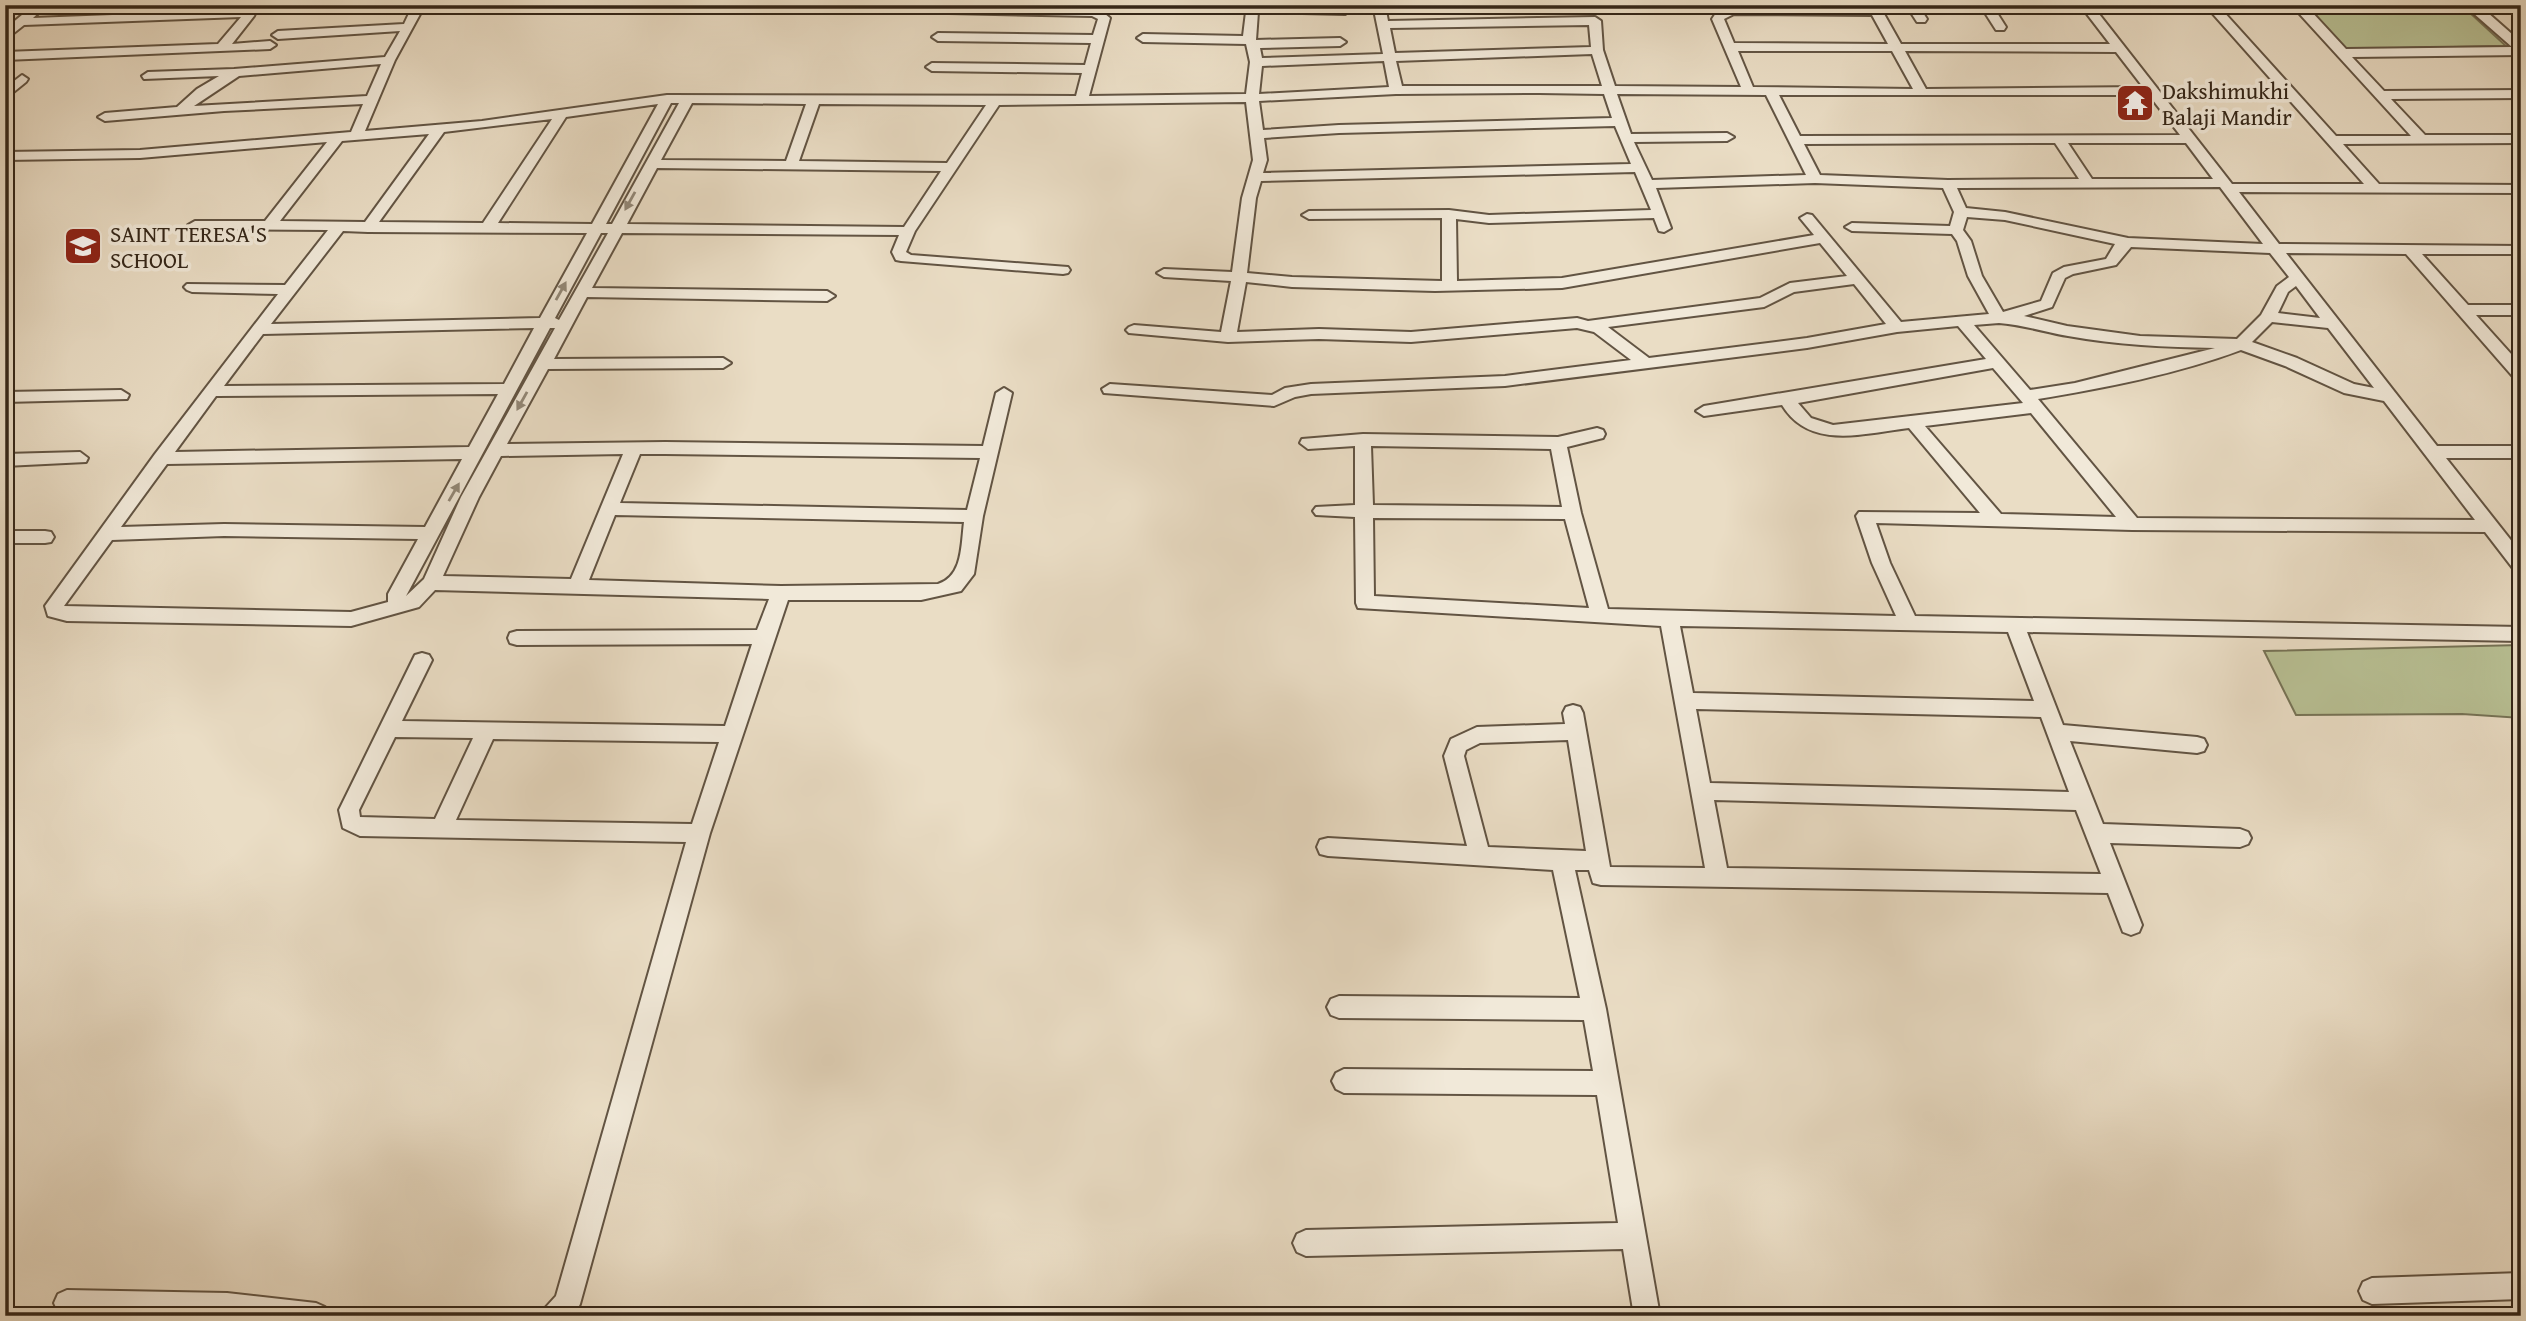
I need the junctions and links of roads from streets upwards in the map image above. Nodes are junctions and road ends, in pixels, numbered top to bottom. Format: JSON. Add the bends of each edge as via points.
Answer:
{"nodes":[{"id":1,"x":41,"y":5,"type":"edge"},
{"id":2,"x":418,"y":5,"type":"edge"},
{"id":3,"x":1380,"y":5,"type":"edge"},
{"id":4,"x":1912,"y":5,"type":"edge"},
{"id":5,"x":1986,"y":5,"type":"edge"},
{"id":6,"x":2085,"y":5,"type":"edge"},
{"id":7,"x":2212,"y":6,"type":"edge"},
{"id":8,"x":2473,"y":6,"type":"edge"},
{"id":9,"x":1155,"y":7,"type":"edge"},
{"id":10,"x":1253,"y":7,"type":"edge"},
{"id":11,"x":1797,"y":7,"type":"edge"},
{"id":12,"x":2300,"y":7,"type":"edge"},
{"id":13,"x":1875,"y":8,"type":"edge"},
{"id":14,"x":251,"y":9,"type":"edge"},
{"id":15,"x":953,"y":10,"type":"dead end"},
{"id":16,"x":1345,"y":10,"type":"dead end"},
{"id":17,"x":1921,"y":19,"type":"dead end"},
{"id":18,"x":21,"y":22,"type":"junction"},
{"id":19,"x":1383,"y":26,"type":"junction"},
{"id":20,"x":409,"y":27,"type":"junction"},
{"id":21,"x":2000,"y":27,"type":"dead end"},
{"id":22,"x":5,"y":36,"type":"edge"},
{"id":23,"x":938,"y":37,"type":"dead end"},
{"id":24,"x":1143,"y":38,"type":"dead end"},
{"id":25,"x":1098,"y":39,"type":"junction"},
{"id":26,"x":1251,"y":42,"type":"junction"},
{"id":27,"x":1340,"y":42,"type":"dead end"},
{"id":28,"x":1730,"y":47,"type":"junction"},
{"id":29,"x":1896,"y":47,"type":"junction"},
{"id":30,"x":222,"y":48,"type":"junction"},
{"id":31,"x":2120,"y":48,"type":"junction"},
{"id":32,"x":1597,"y":50,"type":"junction"},
{"id":33,"x":2521,"y":50,"type":"edge"},
{"id":34,"x":2342,"y":53,"type":"junction"},
{"id":35,"x":5,"y":56,"type":"edge"},
{"id":36,"x":1388,"y":57,"type":"junction"},
{"id":37,"x":389,"y":60,"type":"junction"},
{"id":38,"x":1256,"y":62,"type":"junction"},
{"id":39,"x":932,"y":67,"type":"dead end"},
{"id":40,"x":1090,"y":69,"type":"junction"},
{"id":41,"x":236,"y":72,"type":"junction"},
{"id":42,"x":148,"y":76,"type":"dead end"},
{"id":43,"x":22,"y":79,"type":"dead end"},
{"id":44,"x":1609,"y":89,"type":"junction"},
{"id":45,"x":1396,"y":90,"type":"junction"},
{"id":46,"x":2154,"y":91,"type":"junction"},
{"id":47,"x":1749,"y":92,"type":"junction"},
{"id":48,"x":1771,"y":93,"type":"junction"},
{"id":49,"x":1922,"y":93,"type":"junction"},
{"id":50,"x":2521,"y":94,"type":"edge"},
{"id":51,"x":5,"y":95,"type":"edge"},
{"id":52,"x":2381,"y":95,"type":"junction"},
{"id":53,"x":1252,"y":98,"type":"junction"},
{"id":54,"x":667,"y":99,"type":"junction"},
{"id":55,"x":688,"y":99,"type":"junction"},
{"id":56,"x":370,"y":100,"type":"junction"},
{"id":57,"x":814,"y":100,"type":"junction"},
{"id":58,"x":1081,"y":100,"type":"junction"},
{"id":59,"x":995,"y":102,"type":"junction"},
{"id":60,"x":181,"y":110,"type":"junction"},
{"id":61,"x":561,"y":115,"type":"junction"},
{"id":62,"x":105,"y":117,"type":"dead end"},
{"id":63,"x":1620,"y":122,"type":"junction"},
{"id":64,"x":440,"y":128,"type":"junction"},
{"id":65,"x":1257,"y":134,"type":"junction"},
{"id":66,"x":356,"y":136,"type":"junction"},
{"id":67,"x":338,"y":137,"type":"junction"},
{"id":68,"x":1727,"y":137,"type":"dead end"},
{"id":69,"x":1625,"y":138,"type":"junction"},
{"id":70,"x":2192,"y":139,"type":"junction"},
{"id":71,"x":2421,"y":139,"type":"junction"},
{"id":72,"x":2521,"y":139,"type":"edge"},
{"id":73,"x":1797,"y":140,"type":"junction"},
{"id":74,"x":2059,"y":140,"type":"junction"},
{"id":75,"x":2331,"y":140,"type":"junction"},
{"id":76,"x":5,"y":156,"type":"edge"},
{"id":77,"x":651,"y":164,"type":"junction"},
{"id":78,"x":791,"y":165,"type":"junction"},
{"id":79,"x":951,"y":167,"type":"junction"},
{"id":80,"x":1640,"y":168,"type":"junction"},
{"id":81,"x":1255,"y":177,"type":"junction"},
{"id":82,"x":1815,"y":179,"type":"junction"},
{"id":83,"x":2088,"y":183,"type":"junction"},
{"id":84,"x":1649,"y":184,"type":"junction"},
{"id":85,"x":1948,"y":184,"type":"junction"},
{"id":86,"x":2227,"y":185,"type":"junction"},
{"id":87,"x":2375,"y":188,"type":"junction"},
{"id":88,"x":2521,"y":189,"type":"edge"},
{"id":89,"x":1961,"y":212,"type":"junction"},
{"id":90,"x":1309,"y":215,"type":"dead end"},
{"id":91,"x":1449,"y":215,"type":"junction"},
{"id":92,"x":1807,"y":218,"type":"dead end"},
{"id":93,"x":195,"y":225,"type":"dead end"},
{"id":94,"x":269,"y":226,"type":"junction"},
{"id":95,"x":338,"y":227,"type":"junction"},
{"id":96,"x":488,"y":227,"type":"junction"},
{"id":97,"x":1852,"y":227,"type":"dead end"},
{"id":98,"x":368,"y":228,"type":"junction"},
{"id":99,"x":595,"y":228,"type":"junction"},
{"id":100,"x":615,"y":228,"type":"junction"},
{"id":101,"x":1956,"y":230,"type":"junction"},
{"id":102,"x":908,"y":231,"type":"junction"},
{"id":103,"x":1824,"y":238,"type":"junction"},
{"id":104,"x":2128,"y":243,"type":"junction"},
{"id":105,"x":2278,"y":249,"type":"junction"},
{"id":106,"x":2411,"y":250,"type":"junction"},
{"id":107,"x":2521,"y":250,"type":"edge"},
{"id":108,"x":1063,"y":270,"type":"dead end"},
{"id":109,"x":1164,"y":273,"type":"dead end"},
{"id":110,"x":1239,"y":276,"type":"junction"},
{"id":111,"x":2298,"y":277,"type":"junction"},
{"id":112,"x":1859,"y":279,"type":"junction"},
{"id":113,"x":1450,"y":286,"type":"junction"},
{"id":114,"x":192,"y":287,"type":"dead end"},
{"id":115,"x":288,"y":290,"type":"junction"},
{"id":116,"x":580,"y":292,"type":"junction"},
{"id":117,"x":827,"y":296,"type":"dead end"},
{"id":118,"x":2463,"y":310,"type":"junction"},
{"id":119,"x":2521,"y":310,"type":"edge"},
{"id":120,"x":2268,"y":317,"type":"junction"},
{"id":121,"x":1999,"y":318,"type":"junction"},
{"id":122,"x":1962,"y":321,"type":"junction"},
{"id":123,"x":564,"y":323,"type":"junction"},
{"id":124,"x":543,"y":324,"type":"junction"},
{"id":125,"x":2335,"y":324,"type":"junction"},
{"id":126,"x":1590,"y":325,"type":"junction"},
{"id":127,"x":1897,"y":327,"type":"junction"},
{"id":128,"x":261,"y":329,"type":"junction"},
{"id":129,"x":1134,"y":330,"type":"dead end"},
{"id":130,"x":1228,"y":337,"type":"junction"},
{"id":131,"x":2241,"y":344,"type":"junction"},
{"id":132,"x":1997,"y":362,"type":"junction"},
{"id":133,"x":723,"y":363,"type":"dead end"},
{"id":134,"x":542,"y":364,"type":"junction"},
{"id":135,"x":1647,"y":364,"type":"junction"},
{"id":136,"x":2520,"y":374,"type":"edge"},
{"id":137,"x":508,"y":389,"type":"junction"},
{"id":138,"x":1110,"y":389,"type":"dead end"},
{"id":139,"x":211,"y":391,"type":"junction"},
{"id":140,"x":1004,"y":393,"type":"dead end"},
{"id":141,"x":121,"y":396,"type":"dead end"},
{"id":142,"x":2387,"y":396,"type":"junction"},
{"id":143,"x":5,"y":397,"type":"edge"},
{"id":144,"x":1788,"y":399,"type":"junction"},
{"id":145,"x":2031,"y":401,"type":"junction"},
{"id":146,"x":1704,"y":411,"type":"dead end"},
{"id":147,"x":1914,"y":423,"type":"junction"},
{"id":148,"x":1597,"y":434,"type":"dead end"},
{"id":149,"x":1363,"y":440,"type":"junction"},
{"id":150,"x":1308,"y":443,"type":"dead end"},
{"id":151,"x":1558,"y":443,"type":"junction"},
{"id":152,"x":496,"y":450,"type":"junction"},
{"id":153,"x":633,"y":450,"type":"junction"},
{"id":154,"x":989,"y":452,"type":"junction"},
{"id":155,"x":2433,"y":452,"type":"junction"},
{"id":156,"x":2521,"y":452,"type":"edge"},
{"id":157,"x":474,"y":453,"type":"junction"},
{"id":158,"x":80,"y":458,"type":"dead end"},
{"id":159,"x":162,"y":458,"type":"junction"},
{"id":160,"x":5,"y":460,"type":"edge"},
{"id":161,"x":609,"y":509,"type":"junction"},
{"id":162,"x":1322,"y":511,"type":"dead end"},
{"id":163,"x":1363,"y":511,"type":"junction"},
{"id":164,"x":1572,"y":513,"type":"junction"},
{"id":165,"x":974,"y":516,"type":"junction"},
{"id":166,"x":1997,"y":522,"type":"junction"},
{"id":167,"x":2132,"y":524,"type":"junction"},
{"id":168,"x":2490,"y":526,"type":"junction"},
{"id":169,"x":430,"y":533,"type":"junction"},
{"id":170,"x":107,"y":534,"type":"junction"},
{"id":171,"x":5,"y":537,"type":"edge"},
{"id":172,"x":45,"y":537,"type":"dead end"},
{"id":173,"x":2521,"y":566,"type":"edge"},
{"id":174,"x":431,"y":583,"type":"junction"},
{"id":175,"x":577,"y":587,"type":"junction"},
{"id":176,"x":782,"y":593,"type":"junction"},
{"id":177,"x":403,"y":603,"type":"junction"},
{"id":178,"x":1601,"y":616,"type":"junction"},
{"id":179,"x":1669,"y":620,"type":"junction"},
{"id":180,"x":1909,"y":623,"type":"junction"},
{"id":181,"x":2015,"y":625,"type":"junction"},
{"id":182,"x":2521,"y":634,"type":"edge"},
{"id":183,"x":764,"y":637,"type":"junction"},
{"id":184,"x":517,"y":638,"type":"dead end"},
{"id":185,"x":422,"y":660,"type":"dead end"},
{"id":186,"x":1684,"y":701,"type":"junction"},
{"id":187,"x":2047,"y":709,"type":"junction"},
{"id":188,"x":390,"y":729,"type":"junction"},
{"id":189,"x":486,"y":732,"type":"junction"},
{"id":190,"x":2056,"y":732,"type":"junction"},
{"id":191,"x":732,"y":734,"type":"junction"},
{"id":192,"x":2197,"y":745,"type":"dead end"},
{"id":193,"x":1702,"y":791,"type":"junction"},
{"id":194,"x":2082,"y":801,"type":"junction"},
{"id":195,"x":442,"y":828,"type":"junction"},
{"id":196,"x":699,"y":833,"type":"junction"},
{"id":197,"x":2095,"y":833,"type":"junction"},
{"id":198,"x":2240,"y":838,"type":"dead end"},
{"id":199,"x":1328,"y":847,"type":"dead end"},
{"id":200,"x":1480,"y":856,"type":"junction"},
{"id":201,"x":1598,"y":860,"type":"junction"},
{"id":202,"x":1562,"y":861,"type":"junction"},
{"id":203,"x":1718,"y":878,"type":"junction"},
{"id":204,"x":2114,"y":884,"type":"junction"},
{"id":205,"x":2131,"y":925,"type":"dead end"},
{"id":206,"x":1339,"y":1007,"type":"dead end"},
{"id":207,"x":1594,"y":1009,"type":"junction"},
{"id":208,"x":1344,"y":1081,"type":"dead end"},
{"id":209,"x":1607,"y":1083,"type":"junction"},
{"id":210,"x":1632,"y":1236,"type":"junction"},
{"id":211,"x":1306,"y":1243,"type":"dead end"},
{"id":212,"x":2521,"y":1286,"type":"edge"},
{"id":213,"x":2372,"y":1291,"type":"dead end"},
{"id":214,"x":67,"y":1303,"type":"dead end"},
{"id":215,"x":223,"y":1311,"type":"edge"},
{"id":216,"x":316,"y":1316,"type":"edge"},
{"id":217,"x":555,"y":1316,"type":"edge"},
{"id":218,"x":1647,"y":1316,"type":"edge"}],
"edges":[{"from":1,"to":18,"type":"street"},
{"from":2,"to":20,"type":"street"},
{"from":3,"to":19,"type":"street"},
{"from":4,"to":17,"type":"street"},
{"from":5,"to":21,"type":"street"},
{"from":6,"to":31,"type":"street"},
{"from":7,"to":12,"type":"street"},
{"from":7,"to":75,"type":"street"},
{"from":8,"to":12,"type":"street"},
{"from":8,"to":33,"type":"street"},
{"from":9,"to":10,"type":"street"},
{"from":10,"to":16,"type":"street"},
{"from":10,"to":26,"type":"street"},
{"from":11,"to":13,"type":"street"},
{"from":11,"to":28,"type":"street","via":[[1722,13],[1718,19]]},
{"from":12,"to":34,"type":"street"},
{"from":13,"to":29,"type":"street"},
{"from":14,"to":18,"type":"street"},
{"from":14,"to":30,"type":"street"},
{"from":15,"to":25,"type":"street","via":[[1095,12],[1104,18]]},
{"from":18,"to":22,"type":"street"},
{"from":19,"to":32,"type":"street","via":[[1595,15]]},
{"from":19,"to":36,"type":"street"},
{"from":20,"to":30,"type":"street"},
{"from":20,"to":37,"type":"street"},
{"from":23,"to":25,"type":"street"},
{"from":24,"to":26,"type":"street"},
{"from":25,"to":40,"type":"street"},
{"from":26,"to":27,"type":"street"},
{"from":26,"to":38,"type":"street"},
{"from":28,"to":29,"type":"street"},
{"from":28,"to":47,"type":"street"},
{"from":29,"to":31,"type":"street"},
{"from":29,"to":49,"type":"street"},
{"from":30,"to":35,"type":"street"},
{"from":31,"to":46,"type":"street"},
{"from":32,"to":36,"type":"street"},
{"from":32,"to":44,"type":"street"},
{"from":33,"to":34,"type":"street"},
{"from":34,"to":52,"type":"street"},
{"from":36,"to":38,"type":"street"},
{"from":36,"to":45,"type":"street"},
{"from":37,"to":41,"type":"street"},
{"from":37,"to":56,"type":"street"},
{"from":38,"to":53,"type":"street"},
{"from":39,"to":40,"type":"street"},
{"from":40,"to":58,"type":"street"},
{"from":41,"to":42,"type":"street"},
{"from":41,"to":60,"type":"street"},
{"from":43,"to":51,"type":"street"},
{"from":44,"to":45,"type":"street"},
{"from":44,"to":47,"type":"street"},
{"from":44,"to":63,"type":"street"},
{"from":45,"to":53,"type":"street"},
{"from":46,"to":49,"type":"street"},
{"from":46,"to":70,"type":"street"},
{"from":47,"to":48,"type":"street"},
{"from":48,"to":49,"type":"street"},
{"from":48,"to":73,"type":"street"},
{"from":50,"to":52,"type":"street"},
{"from":52,"to":71,"type":"street"},
{"from":53,"to":58,"type":"street"},
{"from":53,"to":65,"type":"street"},
{"from":54,"to":55,"type":"street"},
{"from":54,"to":61,"type":"street"},
{"from":54,"to":99,"type":"street"},
{"from":55,"to":57,"type":"street"},
{"from":55,"to":77,"type":"street"},
{"from":56,"to":60,"type":"street"},
{"from":56,"to":66,"type":"street"},
{"from":57,"to":59,"type":"street"},
{"from":57,"to":78,"type":"street"},
{"from":58,"to":59,"type":"street"},
{"from":59,"to":79,"type":"street"},
{"from":60,"to":62,"type":"street"},
{"from":61,"to":64,"type":"street"},
{"from":61,"to":96,"type":"street"},
{"from":63,"to":65,"type":"street"},
{"from":63,"to":69,"type":"street"},
{"from":64,"to":66,"type":"street"},
{"from":64,"to":98,"type":"street"},
{"from":65,"to":81,"type":"street","via":[[1260,160]]},
{"from":66,"to":67,"type":"street"},
{"from":67,"to":76,"type":"street","via":[[140,154]]},
{"from":67,"to":94,"type":"street"},
{"from":68,"to":69,"type":"street"},
{"from":69,"to":80,"type":"street"},
{"from":70,"to":74,"type":"street"},
{"from":70,"to":86,"type":"street"},
{"from":71,"to":72,"type":"street"},
{"from":71,"to":75,"type":"street"},
{"from":73,"to":74,"type":"street"},
{"from":73,"to":82,"type":"street"},
{"from":74,"to":83,"type":"street"},
{"from":75,"to":87,"type":"street"},
{"from":77,"to":78,"type":"street"},
{"from":77,"to":100,"type":"street","one_way":true},
{"from":78,"to":79,"type":"street"},
{"from":79,"to":102,"type":"street"},
{"from":80,"to":81,"type":"street"},
{"from":80,"to":84,"type":"street"},
{"from":81,"to":110,"type":"street"},
{"from":82,"to":84,"type":"street"},
{"from":82,"to":85,"type":"street"},
{"from":83,"to":85,"type":"street"},
{"from":83,"to":86,"type":"street"},
{"from":84,"to":91,"type":"street","via":[[1663,221]]},
{"from":85,"to":89,"type":"street"},
{"from":86,"to":87,"type":"street"},
{"from":86,"to":105,"type":"street"},
{"from":87,"to":88,"type":"street"},
{"from":89,"to":101,"type":"street"},
{"from":89,"to":104,"type":"street","via":[[2005,216]]},
{"from":90,"to":91,"type":"street"},
{"from":91,"to":113,"type":"street"},
{"from":92,"to":103,"type":"street"},
{"from":93,"to":94,"type":"street"},
{"from":94,"to":95,"type":"street"},
{"from":95,"to":98,"type":"street"},
{"from":95,"to":115,"type":"street"},
{"from":96,"to":98,"type":"street"},
{"from":96,"to":99,"type":"street"},
{"from":97,"to":101,"type":"street"},
{"from":99,"to":100,"type":"street"},
{"from":124,"to":99,"type":"street","one_way":true},
{"from":100,"to":102,"type":"street"},
{"from":100,"to":116,"type":"street"},
{"from":101,"to":121,"type":"street"},
{"from":102,"to":108,"type":"street","via":[[901,257]]},
{"from":103,"to":112,"type":"street"},
{"from":103,"to":113,"type":"street","via":[[1562,283]]},
{"from":104,"to":105,"type":"street"},
{"from":104,"to":121,"type":"street","via":[[2120,246],[2111,262],[2057,276],[2047,304]]},
{"from":105,"to":106,"type":"street"},
{"from":105,"to":111,"type":"street"},
{"from":106,"to":107,"type":"street"},
{"from":106,"to":118,"type":"street"},
{"from":109,"to":110,"type":"street"},
{"from":110,"to":113,"type":"street"},
{"from":110,"to":130,"type":"street"},
{"from":111,"to":120,"type":"street","via":[[2282,289]]},
{"from":111,"to":125,"type":"street"},
{"from":112,"to":126,"type":"street","via":[[1790,288],[1764,302]]},
{"from":112,"to":127,"type":"street"},
{"from":114,"to":115,"type":"street"},
{"from":115,"to":128,"type":"street"},
{"from":116,"to":117,"type":"street"},
{"from":116,"to":123,"type":"street"},
{"from":118,"to":119,"type":"street"},
{"from":118,"to":136,"type":"street"},
{"from":120,"to":125,"type":"street"},
{"from":120,"to":131,"type":"street"},
{"from":121,"to":122,"type":"street"},
{"from":121,"to":131,"type":"street","via":[[2140,341]]},
{"from":122,"to":127,"type":"street"},
{"from":122,"to":132,"type":"street"},
{"from":123,"to":124,"type":"street"},
{"from":123,"to":134,"type":"street"},
{"from":124,"to":128,"type":"street"},
{"from":124,"to":137,"type":"street"},
{"from":125,"to":142,"type":"street"},
{"from":126,"to":130,"type":"street","via":[[1411,337]]},
{"from":126,"to":135,"type":"street"},
{"from":127,"to":135,"type":"street"},
{"from":128,"to":139,"type":"street"},
{"from":129,"to":130,"type":"street"},
{"from":131,"to":142,"type":"street","via":[[2350,390]]},
{"from":131,"to":145,"type":"street"},
{"from":132,"to":144,"type":"street"},
{"from":132,"to":145,"type":"street"},
{"from":133,"to":134,"type":"street"},
{"from":134,"to":152,"type":"street","one_way":true},
{"from":135,"to":138,"type":"street","via":[[1505,381],[1311,389],[1291,391],[1273,401]]},
{"from":137,"to":139,"type":"street"},
{"from":137,"to":157,"type":"street"},
{"from":139,"to":159,"type":"street"},
{"from":140,"to":154,"type":"street"},
{"from":141,"to":143,"type":"street"},
{"from":142,"to":155,"type":"street"},
{"from":144,"to":146,"type":"street"},
{"from":144,"to":147,"type":"street","via":[[1801,419],[1820,430]]},
{"from":145,"to":147,"type":"street"},
{"from":145,"to":167,"type":"street"},
{"from":147,"to":166,"type":"street"},
{"from":148,"to":151,"type":"street"},
{"from":149,"to":150,"type":"street"},
{"from":149,"to":151,"type":"street"},
{"from":149,"to":163,"type":"street"},
{"from":151,"to":164,"type":"street"},
{"from":152,"to":153,"type":"street"},
{"from":152,"to":174,"type":"street"},
{"from":153,"to":154,"type":"street"},
{"from":153,"to":161,"type":"street"},
{"from":154,"to":165,"type":"street"},
{"from":155,"to":156,"type":"street"},
{"from":155,"to":168,"type":"street"},
{"from":157,"to":159,"type":"street"},
{"from":169,"to":157,"type":"street","one_way":true},
{"from":158,"to":160,"type":"street"},
{"from":159,"to":170,"type":"street"},
{"from":161,"to":165,"type":"street"},
{"from":161,"to":175,"type":"street"},
{"from":162,"to":163,"type":"street"},
{"from":163,"to":164,"type":"street"},
{"from":163,"to":178,"type":"street","via":[[1365,603]]},
{"from":164,"to":178,"type":"street"},
{"from":165,"to":176,"type":"street","via":[[965,574],[954,586],[921,593]]},
{"from":166,"to":167,"type":"street"},
{"from":166,"to":180,"type":"street","via":[[1865,516]]},
{"from":167,"to":168,"type":"street"},
{"from":168,"to":173,"type":"street"},
{"from":169,"to":170,"type":"street","via":[[224,530]]},
{"from":169,"to":177,"type":"street","via":[[397,594]]},
{"from":170,"to":177,"type":"street","via":[[56,600],[55,611],[351,619]]},
{"from":171,"to":172,"type":"street"},
{"from":174,"to":175,"type":"street"},
{"from":174,"to":177,"type":"street"},
{"from":175,"to":176,"type":"street"},
{"from":176,"to":183,"type":"street"},
{"from":178,"to":179,"type":"street"},
{"from":179,"to":180,"type":"street"},
{"from":179,"to":186,"type":"street"},
{"from":180,"to":181,"type":"street"},
{"from":181,"to":182,"type":"street"},
{"from":181,"to":187,"type":"street"},
{"from":183,"to":184,"type":"street"},
{"from":183,"to":191,"type":"street"},
{"from":185,"to":188,"type":"street"},
{"from":186,"to":187,"type":"street"},
{"from":186,"to":193,"type":"street"},
{"from":187,"to":190,"type":"street"},
{"from":188,"to":189,"type":"street"},
{"from":188,"to":195,"type":"street","via":[[349,810],[350,822],[360,827]]},
{"from":189,"to":191,"type":"street"},
{"from":189,"to":195,"type":"street"},
{"from":190,"to":192,"type":"street"},
{"from":190,"to":194,"type":"street"},
{"from":191,"to":196,"type":"street"},
{"from":193,"to":194,"type":"street"},
{"from":193,"to":203,"type":"street"},
{"from":194,"to":197,"type":"street"},
{"from":195,"to":196,"type":"street"},
{"from":196,"to":217,"type":"street","via":[[567,1304]]},
{"from":197,"to":198,"type":"street"},
{"from":197,"to":204,"type":"street"},
{"from":199,"to":200,"type":"street"},
{"from":200,"to":201,"type":"street","via":[[1454,756],[1458,745],[1477,735],[1575,723]]},
{"from":200,"to":202,"type":"street"},
{"from":201,"to":202,"type":"street"},
{"from":201,"to":203,"type":"street","via":[[1601,876]]},
{"from":202,"to":207,"type":"street"},
{"from":203,"to":204,"type":"street"},
{"from":204,"to":205,"type":"street"},
{"from":206,"to":207,"type":"street"},
{"from":207,"to":209,"type":"street"},
{"from":208,"to":209,"type":"street"},
{"from":209,"to":210,"type":"street"},
{"from":210,"to":211,"type":"street"},
{"from":210,"to":218,"type":"street"},
{"from":212,"to":213,"type":"street"},
{"from":214,"to":215,"type":"street"},
{"from":215,"to":216,"type":"street"}]}
